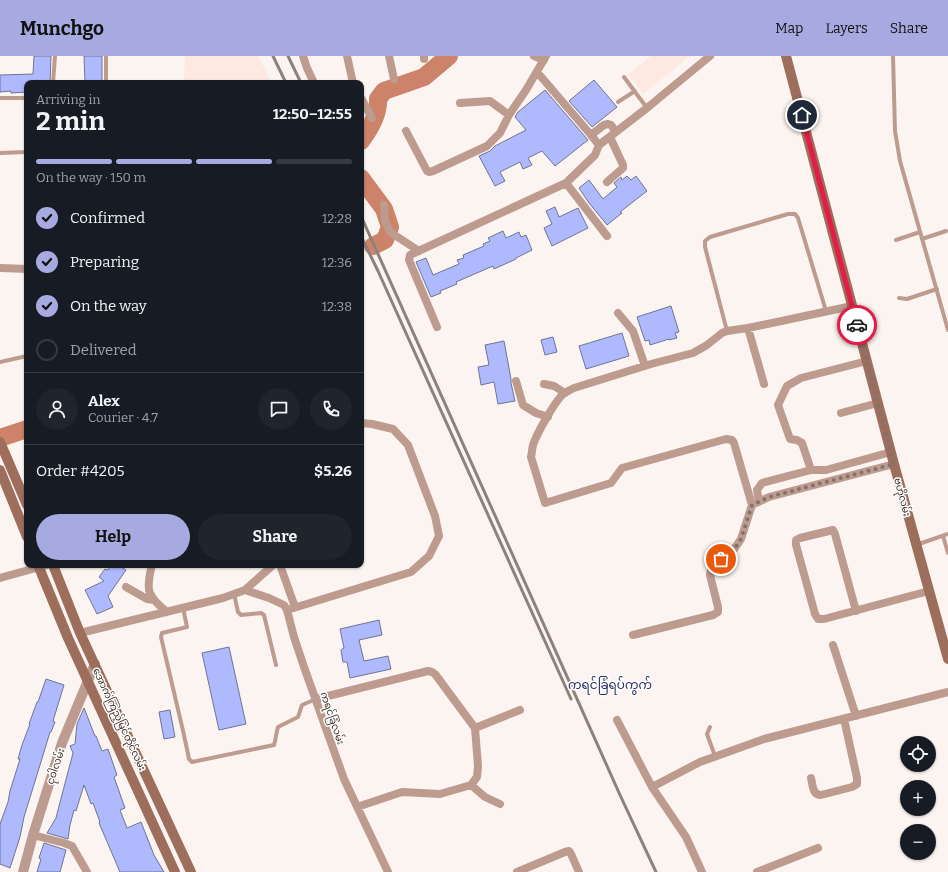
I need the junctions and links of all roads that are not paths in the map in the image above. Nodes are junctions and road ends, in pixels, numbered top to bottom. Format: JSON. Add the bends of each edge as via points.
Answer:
{"nodes":[{"id":1,"x":54,"y":56,"type":"edge"},
{"id":2,"x":106,"y":56,"type":"edge"},
{"id":3,"x":303,"y":56,"type":"edge"},
{"id":4,"x":347,"y":56,"type":"edge"},
{"id":5,"x":388,"y":56,"type":"edge"},
{"id":6,"x":534,"y":56,"type":"edge"},
{"id":7,"x":710,"y":56,"type":"edge"},
{"id":8,"x":786,"y":56,"type":"edge"},
{"id":9,"x":893,"y":56,"type":"edge"},
{"id":10,"x":545,"y":58,"type":"edge"},
{"id":11,"x":537,"y":72,"type":"junction"},
{"id":12,"x":624,"y":77,"type":"dead end"},
{"id":13,"x":394,"y":79,"type":"dead end"},
{"id":14,"x":54,"y":80,"type":"edge"},
{"id":15,"x":106,"y":80,"type":"edge"},
{"id":16,"x":313,"y":80,"type":"edge"},
{"id":17,"x":352,"y":80,"type":"edge"},
{"id":18,"x":635,"y":91,"type":"junction"},
{"id":19,"x":0,"y":98,"type":"edge"},
{"id":20,"x":24,"y":98,"type":"edge"},
{"id":21,"x":618,"y":102,"type":"dead end"},
{"id":22,"x":364,"y":103,"type":"edge"},
{"id":23,"x":460,"y":103,"type":"dead end"},
{"id":24,"x":647,"y":108,"type":"junction"},
{"id":25,"x":509,"y":115,"type":"junction"},
{"id":26,"x":372,"y":118,"type":"dead end"},
{"id":27,"x":406,"y":131,"type":"dead end"},
{"id":28,"x":592,"y":135,"type":"junction"},
{"id":29,"x":613,"y":135,"type":"junction"},
{"id":30,"x":599,"y":145,"type":"junction"},
{"id":31,"x":24,"y":152,"type":"edge"},
{"id":32,"x":0,"y":153,"type":"edge"},
{"id":33,"x":607,"y":182,"type":"dead end"},
{"id":34,"x":566,"y":183,"type":"junction"},
{"id":35,"x":384,"y":205,"type":"dead end"},
{"id":36,"x":946,"y":231,"type":"dead end"},
{"id":37,"x":920,"y":232,"type":"junction"},
{"id":38,"x":607,"y":236,"type":"dead end"},
{"id":39,"x":922,"y":239,"type":"junction"},
{"id":40,"x":896,"y":240,"type":"dead end"},
{"id":41,"x":419,"y":251,"type":"junction"},
{"id":42,"x":0,"y":268,"type":"edge"},
{"id":43,"x":24,"y":269,"type":"edge"},
{"id":44,"x":937,"y":289,"type":"junction"},
{"id":45,"x":899,"y":298,"type":"dead end"},
{"id":46,"x":852,"y":306,"type":"junction"},
{"id":47,"x":826,"y":311,"type":"junction"},
{"id":48,"x":618,"y":313,"type":"dead end"},
{"id":49,"x":437,"y":327,"type":"dead end"},
{"id":50,"x":748,"y":328,"type":"junction"},
{"id":51,"x":948,"y":330,"type":"edge"},
{"id":52,"x":727,"y":331,"type":"junction"},
{"id":53,"x":24,"y":358,"type":"edge"},
{"id":54,"x":867,"y":360,"type":"junction"},
{"id":55,"x":0,"y":362,"type":"edge"},
{"id":56,"x":645,"y":366,"type":"junction"},
{"id":57,"x":516,"y":381,"type":"dead end"},
{"id":58,"x":544,"y":384,"type":"dead end"},
{"id":59,"x":764,"y":384,"type":"dead end"},
{"id":60,"x":565,"y":393,"type":"junction"},
{"id":61,"x":878,"y":403,"type":"junction"},
{"id":62,"x":841,"y":413,"type":"dead end"},
{"id":63,"x":548,"y":417,"type":"junction"},
{"id":64,"x":364,"y":423,"type":"edge"},
{"id":65,"x":0,"y":444,"type":"edge"},
{"id":66,"x":891,"y":452,"type":"junction"},
{"id":67,"x":894,"y":464,"type":"junction"},
{"id":68,"x":0,"y":470,"type":"edge"},
{"id":69,"x":811,"y":470,"type":"junction"},
{"id":70,"x":24,"y":498,"type":"edge"},
{"id":71,"x":756,"y":503,"type":"junction"},
{"id":72,"x":24,"y":530,"type":"edge"},
{"id":73,"x":946,"y":535,"type":"edge"},
{"id":74,"x":916,"y":544,"type":"junction"},
{"id":75,"x":948,"y":553,"type":"edge"},
{"id":76,"x":35,"y":568,"type":"edge"},
{"id":77,"x":43,"y":568,"type":"edge"},
{"id":78,"x":54,"y":568,"type":"edge"},
{"id":79,"x":151,"y":568,"type":"edge"},
{"id":80,"x":270,"y":568,"type":"edge"},
{"id":81,"x":281,"y":568,"type":"edge"},
{"id":82,"x":0,"y":578,"type":"edge"},
{"id":83,"x":126,"y":587,"type":"dead end"},
{"id":84,"x":245,"y":590,"type":"junction"},
{"id":85,"x":929,"y":591,"type":"junction"},
{"id":86,"x":234,"y":594,"type":"junction"},
{"id":87,"x":154,"y":600,"type":"junction"},
{"id":88,"x":183,"y":608,"type":"junction"},
{"id":89,"x":291,"y":609,"type":"junction"},
{"id":90,"x":856,"y":611,"type":"junction"},
{"id":91,"x":167,"y":612,"type":"junction"},
{"id":92,"x":80,"y":633,"type":"junction"},
{"id":93,"x":633,"y":635,"type":"dead end"},
{"id":94,"x":833,"y":645,"type":"dead end"},
{"id":95,"x":948,"y":660,"type":"edge"},
{"id":96,"x":95,"y":664,"type":"junction"},
{"id":97,"x":276,"y":664,"type":"dead end"},
{"id":98,"x":88,"y":681,"type":"junction"},
{"id":99,"x":948,"y":692,"type":"edge"},
{"id":100,"x":316,"y":699,"type":"junction"},
{"id":101,"x":520,"y":710,"type":"dead end"},
{"id":102,"x":856,"y":716,"type":"junction"},
{"id":103,"x":844,"y":719,"type":"junction"},
{"id":104,"x":617,"y":720,"type":"dead end"},
{"id":105,"x":710,"y":727,"type":"dead end"},
{"id":106,"x":475,"y":728,"type":"junction"},
{"id":107,"x":715,"y":756,"type":"junction"},
{"id":108,"x":811,"y":778,"type":"dead end"},
{"id":109,"x":471,"y":785,"type":"junction"},
{"id":110,"x":652,"y":787,"type":"junction"},
{"id":111,"x":500,"y":804,"type":"dead end"},
{"id":112,"x":357,"y":808,"type":"junction"},
{"id":113,"x":33,"y":834,"type":"junction"},
{"id":114,"x":179,"y":847,"type":"junction"},
{"id":115,"x":818,"y":848,"type":"dead end"},
{"id":116,"x":165,"y":852,"type":"junction"},
{"id":117,"x":23,"y":872,"type":"edge"},
{"id":118,"x":87,"y":872,"type":"edge"},
{"id":119,"x":175,"y":872,"type":"edge"},
{"id":120,"x":191,"y":872,"type":"edge"},
{"id":121,"x":388,"y":872,"type":"edge"},
{"id":122,"x":517,"y":872,"type":"edge"},
{"id":123,"x":579,"y":872,"type":"edge"},
{"id":124,"x":702,"y":872,"type":"edge"},
{"id":125,"x":757,"y":872,"type":"edge"}],
"edges":[{"from":1,"to":14,"type":"lane"},
{"from":2,"to":15,"type":"lane"},
{"from":3,"to":16,"type":"street"},
{"from":4,"to":17,"type":"street"},
{"from":5,"to":13,"type":"street"},
{"from":6,"to":10,"type":"street"},
{"from":7,"to":24,"type":"street"},
{"from":8,"to":46,"type":"main road","name":"ဗဟိုလမ်း"},
{"from":9,"to":37,"type":"lane","via":[[895,132]]},
{"from":10,"to":11,"type":"street"},
{"from":11,"to":25,"type":"street"},
{"from":11,"to":28,"type":"street"},
{"from":12,"to":18,"type":"lane"},
{"from":18,"to":21,"type":"lane"},
{"from":18,"to":24,"type":"lane"},
{"from":19,"to":20,"type":"lane"},
{"from":22,"to":26,"type":"street"},
{"from":23,"to":25,"type":"street","via":[[490,101]]},
{"from":24,"to":29,"type":"street"},
{"from":25,"to":27,"type":"street","via":[[500,133],[487,146],[429,172]]},
{"from":28,"to":29,"type":"street","via":[[608,124],[611,125]]},
{"from":28,"to":30,"type":"street"},
{"from":29,"to":30,"type":"street"},
{"from":29,"to":33,"type":"street","via":[[623,168]]},
{"from":30,"to":34,"type":"street","via":[[595,155]]},
{"from":31,"to":32,"type":"lane"},
{"from":34,"to":38,"type":"street"},
{"from":34,"to":41,"type":"street"},
{"from":35,"to":41,"type":"street","via":[[390,232]]},
{"from":36,"to":39,"type":"lane"},
{"from":37,"to":39,"type":"lane"},
{"from":37,"to":40,"type":"lane"},
{"from":39,"to":44,"type":"lane"},
{"from":41,"to":49,"type":"street","via":[[410,255],[410,260]]},
{"from":42,"to":43,"type":"street"},
{"from":44,"to":45,"type":"lane","via":[[907,299]]},
{"from":44,"to":51,"type":"lane"},
{"from":46,"to":47,"type":"street"},
{"from":46,"to":54,"type":"main road","name":"ဗဟိုလမ်း"},
{"from":47,"to":50,"type":"street"},
{"from":47,"to":52,"type":"lane","via":[[798,218],[795,214],[788,214],[710,237],[705,241],[704,247]]},
{"from":48,"to":56,"type":"street","via":[[633,331]]},
{"from":50,"to":52,"type":"street"},
{"from":50,"to":59,"type":"street"},
{"from":52,"to":56,"type":"street","via":[[693,353]]},
{"from":53,"to":55,"type":"lane"},
{"from":54,"to":61,"type":"main road","name":"ဗဟိုလမ်း"},
{"from":54,"to":69,"type":"street","via":[[801,378],[787,386],[778,405],[790,439],[802,443]]},
{"from":56,"to":60,"type":"street"},
{"from":57,"to":63,"type":"street","via":[[523,405]]},
{"from":58,"to":60,"type":"street","via":[[554,386]]},
{"from":60,"to":63,"type":"street"},
{"from":61,"to":62,"type":"street"},
{"from":61,"to":66,"type":"main road","name":"ဗဟိုလမ်း"},
{"from":63,"to":71,"type":"street","via":[[533,444],[532,457],[545,503],[611,483],[622,468],[726,439],[734,443]]},
{"from":64,"to":89,"type":"street","via":[[393,429],[408,445],[435,516],[439,536],[429,556],[411,572]]},
{"from":65,"to":70,"type":"main road"},
{"from":66,"to":67,"type":"main road","name":"ဗဟိုလမ်း"},
{"from":66,"to":69,"type":"street","via":[[826,470]]},
{"from":67,"to":71,"type":"street","via":[[769,497]]},
{"from":67,"to":74,"type":"main road","name":"ဗဟိုလမ်း"},
{"from":68,"to":72,"type":"main road"},
{"from":69,"to":71,"type":"street","via":[[762,483],[757,490]]},
{"from":71,"to":93,"type":"street","via":[[741,539],[730,556],[712,563],[710,575],[718,612]]},
{"from":73,"to":74,"type":"lane"},
{"from":73,"to":75,"type":"lane"},
{"from":74,"to":85,"type":"main road","name":"ဗဟိုလမ်း"},
{"from":76,"to":82,"type":"street"},
{"from":77,"to":98,"type":"main road","name":"အောက်ကြည့်မြင်တိုင်လမ်း","via":[[68,638]]},
{"from":78,"to":92,"type":"main road","name":"အောက်ကြည့်မြင်တိုင်လမ်း"},
{"from":79,"to":87,"type":"street","via":[[149,592]]},
{"from":80,"to":84,"type":"street"},
{"from":81,"to":89,"type":"street","name":"ကရင်ခြံလမ်း"},
{"from":83,"to":87,"type":"street","via":[[147,599]]},
{"from":84,"to":86,"type":"street"},
{"from":84,"to":89,"type":"street"},
{"from":85,"to":90,"type":"street"},
{"from":85,"to":95,"type":"main road","name":"ဗဟိုလမ်း"},
{"from":86,"to":88,"type":"street"},
{"from":86,"to":97,"type":"lane","via":[[241,615],[264,615]]},
{"from":87,"to":91,"type":"street"},
{"from":88,"to":91,"type":"street"},
{"from":88,"to":100,"type":"lane","via":[[187,627],[162,633],[161,637],[189,759],[192,762],[274,745],[278,727],[298,717],[302,705]]},
{"from":89,"to":100,"type":"street","name":"ကရင်ခြံလမ်း","via":[[294,637]]},
{"from":90,"to":90,"type":"street","via":[[818,619],[796,540],[833,530]]},
{"from":91,"to":92,"type":"street"},
{"from":92,"to":96,"type":"main road","name":"အောက်ကြည့်မြင်တိုင်လမ်း"},
{"from":94,"to":102,"type":"street"},
{"from":96,"to":98,"type":"street","name":"ငုဝါလမ်း"},
{"from":96,"to":114,"type":"main road","name":"အောက်ကြည့်မြင်တိုင်လမ်း"},
{"from":98,"to":113,"type":"street","name":"ငုဝါလမ်း","via":[[62,743]]},
{"from":98,"to":116,"type":"main road","name":"အောက်ကြည့်မြင်တိုင်လမ်း"},
{"from":99,"to":102,"type":"street"},
{"from":100,"to":106,"type":"street","via":[[428,671],[435,674]]},
{"from":100,"to":112,"type":"street","name":"ကရင်ခြံလမ်း"},
{"from":101,"to":106,"type":"street"},
{"from":102,"to":103,"type":"street"},
{"from":103,"to":107,"type":"street","via":[[764,739]]},
{"from":103,"to":108,"type":"street","via":[[857,784],[817,795]]},
{"from":104,"to":110,"type":"street"},
{"from":105,"to":107,"type":"lane","via":[[707,734]]},
{"from":106,"to":109,"type":"street","via":[[478,766],[477,777]]},
{"from":107,"to":110,"type":"street"},
{"from":109,"to":111,"type":"street"},
{"from":109,"to":112,"type":"street","via":[[440,794],[402,792]]},
{"from":110,"to":124,"type":"street","via":[[686,837]]},
{"from":112,"to":121,"type":"street","name":"ကရင်ခြံလမ်း"},
{"from":113,"to":117,"type":"street","name":"ငုဝါလမ်း"},
{"from":113,"to":118,"type":"street","via":[[64,843],[74,849]]},
{"from":114,"to":116,"type":"main road"},
{"from":114,"to":120,"type":"main road","name":"အောက်ကြည့်မြင်တိုင်လမ်း"},
{"from":115,"to":125,"type":"street"},
{"from":116,"to":119,"type":"main road","name":"အောက်ကြည့်မြင်တိုင်လမ်း"},
{"from":122,"to":123,"type":"street","via":[[565,852],[571,854]]}]}
